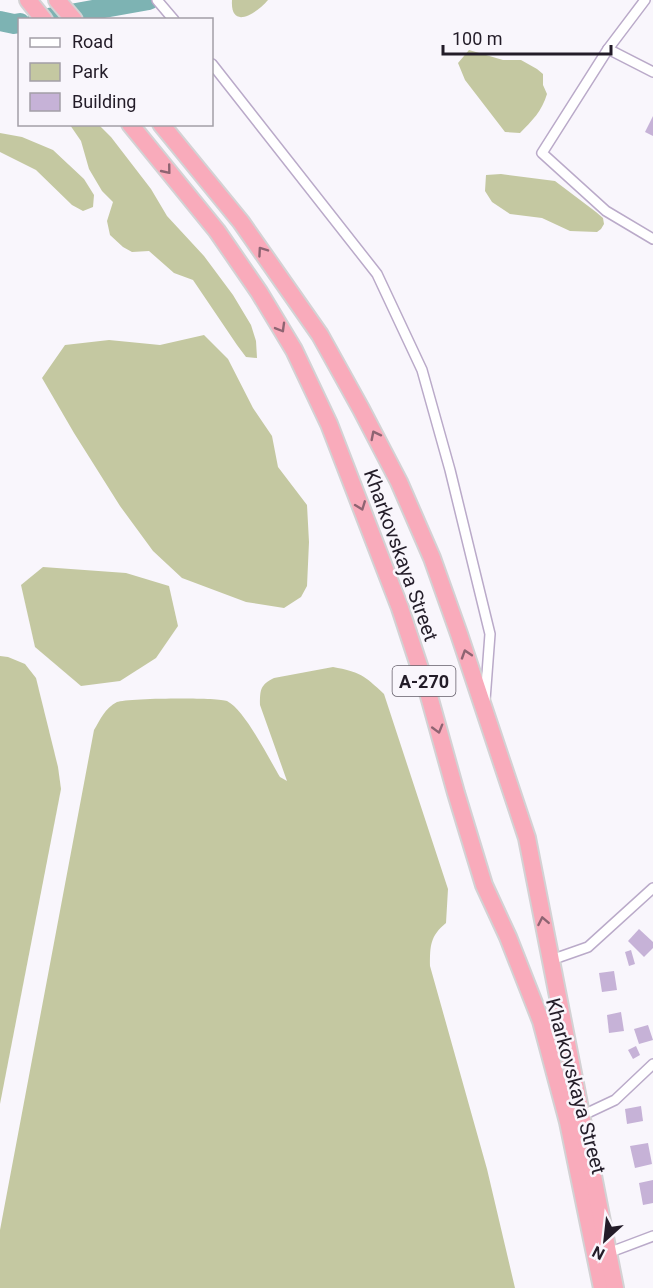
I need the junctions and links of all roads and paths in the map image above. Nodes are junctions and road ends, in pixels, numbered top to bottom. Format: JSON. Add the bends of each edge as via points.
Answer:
{"nodes":[{"id":1,"x":28,"y":0,"type":"edge"},
{"id":2,"x":57,"y":0,"type":"edge"},
{"id":3,"x":157,"y":0,"type":"edge"},
{"id":4,"x":645,"y":0,"type":"edge"},
{"id":5,"x":42,"y":18,"type":"edge"},
{"id":6,"x":72,"y":18,"type":"edge"},
{"id":7,"x":172,"y":18,"type":"edge"},
{"id":8,"x":608,"y":49,"type":"junction"},
{"id":9,"x":213,"y":65,"type":"edge"},
{"id":10,"x":653,"y":72,"type":"edge"},
{"id":11,"x":132,"y":126,"type":"edge"},
{"id":12,"x":162,"y":126,"type":"edge"},
{"id":13,"x":653,"y":240,"type":"edge"},
{"id":14,"x":484,"y":710,"type":"junction"},
{"id":15,"x":653,"y":888,"type":"edge"},
{"id":16,"x":550,"y":960,"type":"junction"},
{"id":17,"x":653,"y":1064,"type":"edge"},
{"id":18,"x":581,"y":1116,"type":"junction"},
{"id":19,"x":653,"y":1236,"type":"edge"},
{"id":20,"x":608,"y":1253,"type":"junction"},
{"id":21,"x":602,"y":1288,"type":"edge"},
{"id":22,"x":615,"y":1288,"type":"edge"}],
"edges":[{"from":1,"to":5,"type":"highway"},
{"from":2,"to":6,"type":"highway"},
{"from":3,"to":7,"type":"street"},
{"from":4,"to":8,"type":"street"},
{"from":8,"to":10,"type":"street"},
{"from":8,"to":13,"type":"street","via":[[542,153],[606,211]]},
{"from":9,"to":14,"type":"street","via":[[377,274],[422,370],[490,634]]},
{"from":11,"to":21,"type":"highway","name":"Kharkovskaya Street","number":"А-270","one_way":true,"via":[[217,231],[259,292],[294,350],[329,424],[397,600],[484,885],[540,1021],[568,1122]]},
{"from":14,"to":12,"type":"highway","name":"Kharkovskaya Street","number":"А-270","one_way":true,"via":[[432,558],[361,409],[320,335],[282,279],[241,222]]},
{"from":16,"to":14,"type":"highway","name":"Kharkovskaya Street","number":"А-270","one_way":true,"via":[[526,838]]},
{"from":15,"to":16,"type":"street","via":[[588,947]]},
{"from":16,"to":18,"type":"highway","name":"Kharkovskaya Street","number":"А-270"},
{"from":17,"to":18,"type":"street","via":[[615,1100]]},
{"from":18,"to":20,"type":"highway","name":"Kharkovskaya Street","number":"А-270"},
{"from":19,"to":20,"type":"street"},
{"from":20,"to":22,"type":"highway","name":"Kharkovskaya Street","number":"А-270"}]}
